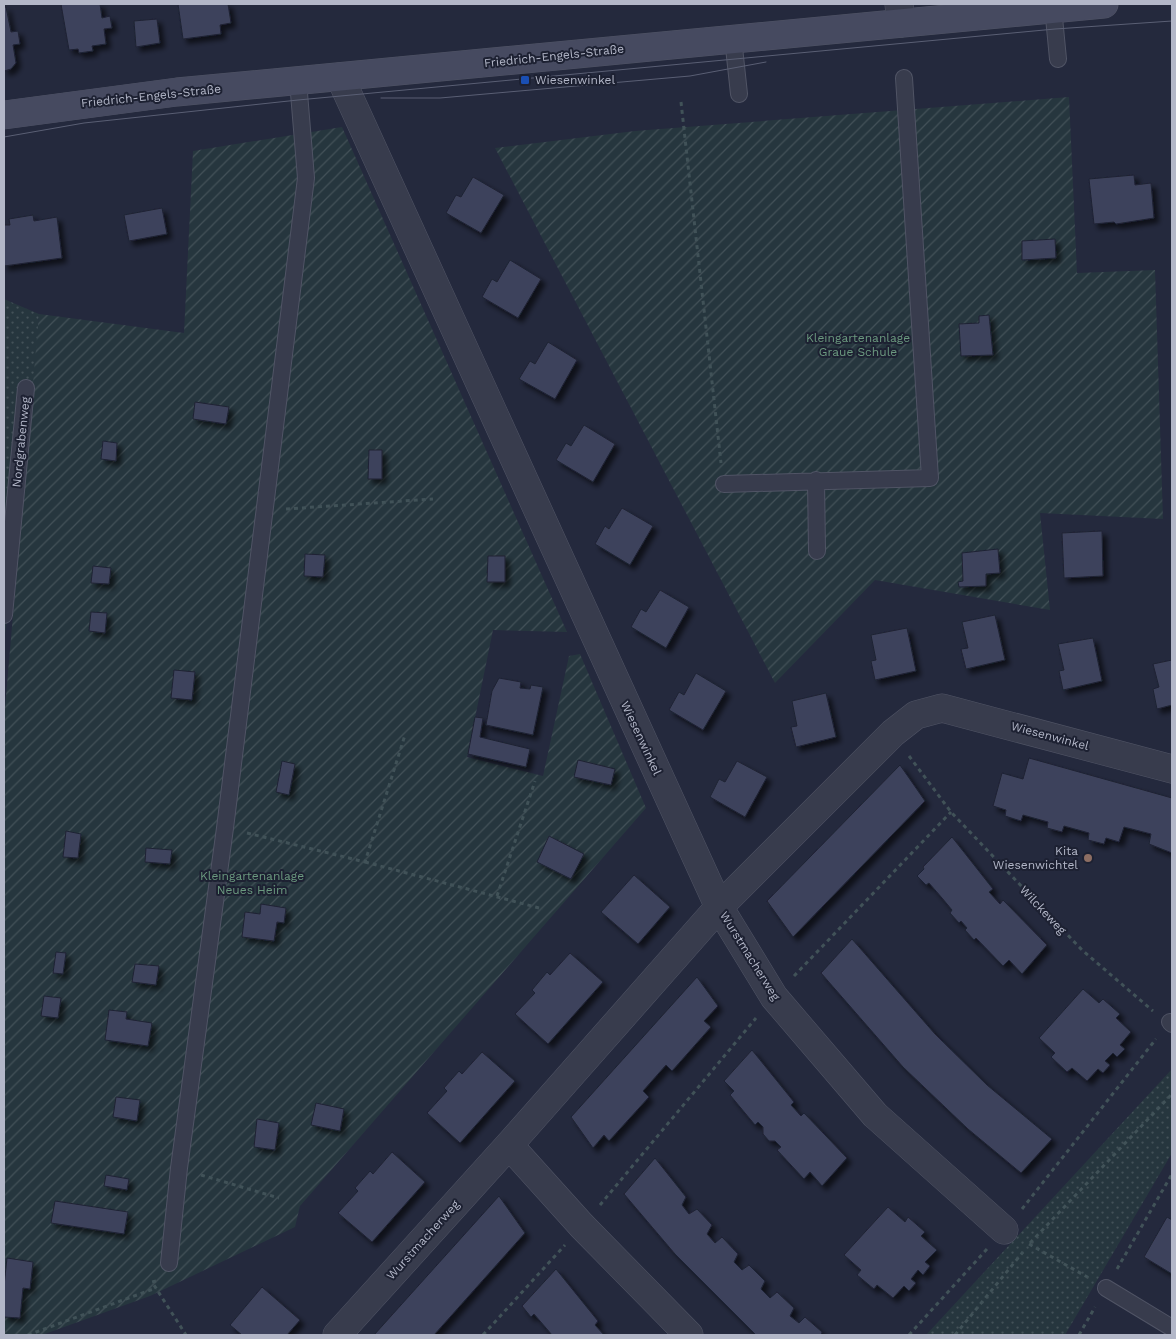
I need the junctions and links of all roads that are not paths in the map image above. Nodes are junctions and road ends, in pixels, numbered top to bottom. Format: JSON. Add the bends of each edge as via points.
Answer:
{"nodes":[{"id":1,"x":1104,"y":4,"type":"edge"},
{"id":2,"x":1053,"y":8,"type":"junction"},
{"id":3,"x":900,"y":13,"type":"edge"},
{"id":4,"x":733,"y":38,"type":"junction"},
{"id":5,"x":1058,"y":59,"type":"dead end"},
{"id":6,"x":340,"y":77,"type":"junction"},
{"id":7,"x":904,"y":78,"type":"dead end"},
{"id":8,"x":298,"y":81,"type":"junction"},
{"id":9,"x":739,"y":94,"type":"dead end"},
{"id":10,"x":4,"y":115,"type":"edge"},
{"id":11,"x":26,"y":388,"type":"dead end"},
{"id":12,"x":816,"y":480,"type":"junction"},
{"id":13,"x":724,"y":484,"type":"road end"},
{"id":14,"x":817,"y":551,"type":"dead end"},
{"id":15,"x":4,"y":615,"type":"edge"},
{"id":16,"x":1172,"y":769,"type":"edge"},
{"id":17,"x":718,"y":907,"type":"junction"},
{"id":18,"x":509,"y":1145,"type":"junction"},
{"id":19,"x":1004,"y":1230,"type":"road end"},
{"id":20,"x":169,"y":1263,"type":"dead end"},
{"id":21,"x":1106,"y":1288,"type":"road end"},
{"id":22,"x":1172,"y":1328,"type":"edge"},
{"id":23,"x":337,"y":1335,"type":"edge"},
{"id":24,"x":689,"y":1335,"type":"edge"}],
"edges":[{"from":1,"to":2,"type":"main road","name":"Friedrich-Engels-Straße"},
{"from":2,"to":3,"type":"main road","name":"Friedrich-Engels-Straße"},
{"from":2,"to":5,"type":"lane"},
{"from":3,"to":4,"type":"main road","name":"Friedrich-Engels-Straße"},
{"from":4,"to":6,"type":"main road","name":"Friedrich-Engels-Straße"},
{"from":4,"to":9,"type":"lane"},
{"from":6,"to":8,"type":"main road","name":"Friedrich-Engels-Straße"},
{"from":6,"to":17,"type":"street","name":"Wiesenwinkel"},
{"from":7,"to":12,"type":"lane","via":[[930,478]]},
{"from":8,"to":10,"type":"main road","name":"Friedrich-Engels-Straße","via":[[110,99]]},
{"from":8,"to":20,"type":"lane","via":[[306,178]]},
{"from":11,"to":15,"type":"lane","name":"Nordgrabenweg"},
{"from":12,"to":13,"type":"lane"},
{"from":12,"to":14,"type":"lane"},
{"from":16,"to":17,"type":"street","name":"Wiesenwinkel","via":[[942,708],[916,715],[893,733]]},
{"from":17,"to":18,"type":"street","name":"Wurstmacherweg"},
{"from":17,"to":19,"type":"street","name":"Wurstmacherweg","via":[[774,997],[875,1115]]},
{"from":18,"to":23,"type":"street","name":"Wurstmacherweg"},
{"from":18,"to":24,"type":"street","via":[[582,1226]]},
{"from":21,"to":22,"type":"lane"}]}
